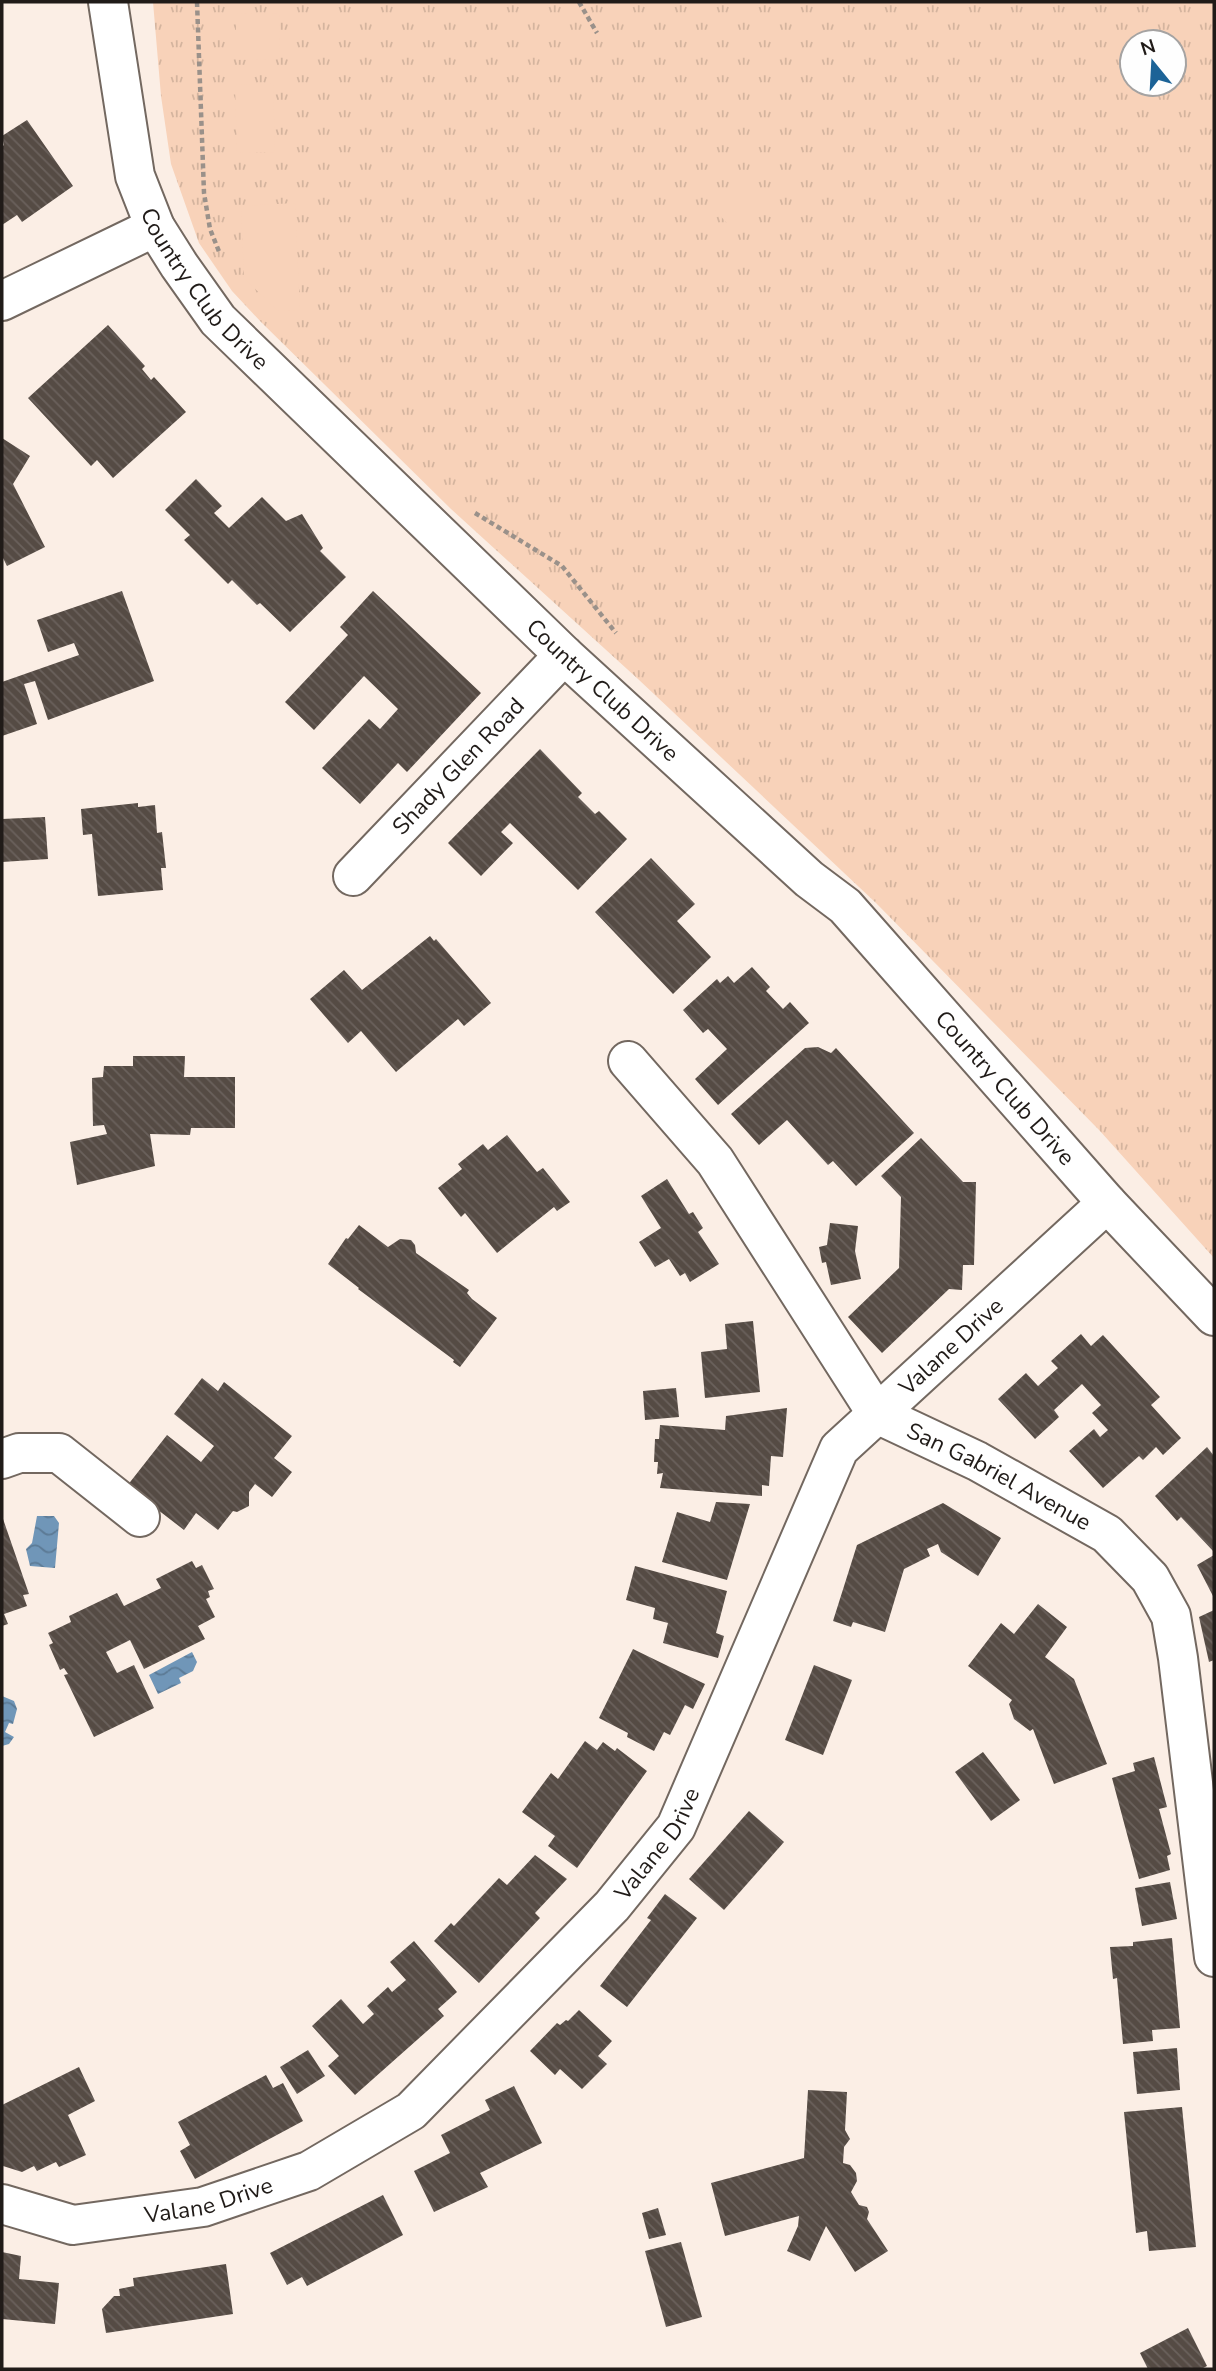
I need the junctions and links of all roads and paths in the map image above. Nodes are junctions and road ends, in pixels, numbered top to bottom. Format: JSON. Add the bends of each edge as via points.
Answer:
{"nodes":[{"id":1,"x":108,"y":2,"type":"edge"},
{"id":2,"x":197,"y":2,"type":"edge"},
{"id":3,"x":579,"y":2,"type":"edge"},
{"id":4,"x":597,"y":33,"type":"dead end"},
{"id":5,"x":155,"y":227,"type":"junction"},
{"id":6,"x":223,"y":263,"type":"dead end"},
{"id":7,"x":2,"y":301,"type":"edge"},
{"id":8,"x":468,"y":506,"type":"dead end"},
{"id":9,"x":616,"y":634,"type":"dead end"},
{"id":10,"x":564,"y":655,"type":"junction"},
{"id":11,"x":353,"y":876,"type":"dead end"},
{"id":12,"x":628,"y":1061,"type":"dead end"},
{"id":13,"x":1107,"y":1203,"type":"junction"},
{"id":14,"x":1214,"y":1317,"type":"edge"},
{"id":15,"x":877,"y":1414,"type":"junction"},
{"id":16,"x":2,"y":1459,"type":"edge"},
{"id":17,"x":140,"y":1517,"type":"dead end"},
{"id":18,"x":1214,"y":1956,"type":"edge"},
{"id":19,"x":2,"y":2204,"type":"edge"}],
"edges":[{"from":1,"to":5,"type":"street","name":"Country Club Drive","via":[[135,176]]},
{"from":2,"to":6,"type":"path","via":[[204,193],[210,229]]},
{"from":3,"to":4,"type":"path"},
{"from":5,"to":7,"type":"street"},
{"from":5,"to":10,"type":"street","name":"Country Club Drive","via":[[218,320]]},
{"from":8,"to":9,"type":"path","via":[[562,566]]},
{"from":10,"to":11,"type":"street","name":"Shady Glen Road"},
{"from":10,"to":13,"type":"street","name":"Country Club Drive","via":[[809,879],[845,906]]},
{"from":12,"to":15,"type":"street","via":[[715,1161]]},
{"from":13,"to":14,"type":"street","name":"Country Club Drive"},
{"from":13,"to":15,"type":"street","name":"Valane Drive"},
{"from":15,"to":18,"type":"street","name":"San Gabriel Avenue","via":[[976,1461],[1108,1534],[1150,1578],[1171,1616]]},
{"from":15,"to":19,"type":"street","name":"Valane Drive","via":[[839,1449],[676,1826],[612,1906],[411,2110],[309,2171],[203,2207],[73,2225]]},
{"from":16,"to":17,"type":"street","via":[[19,1453],[59,1452]]}]}
